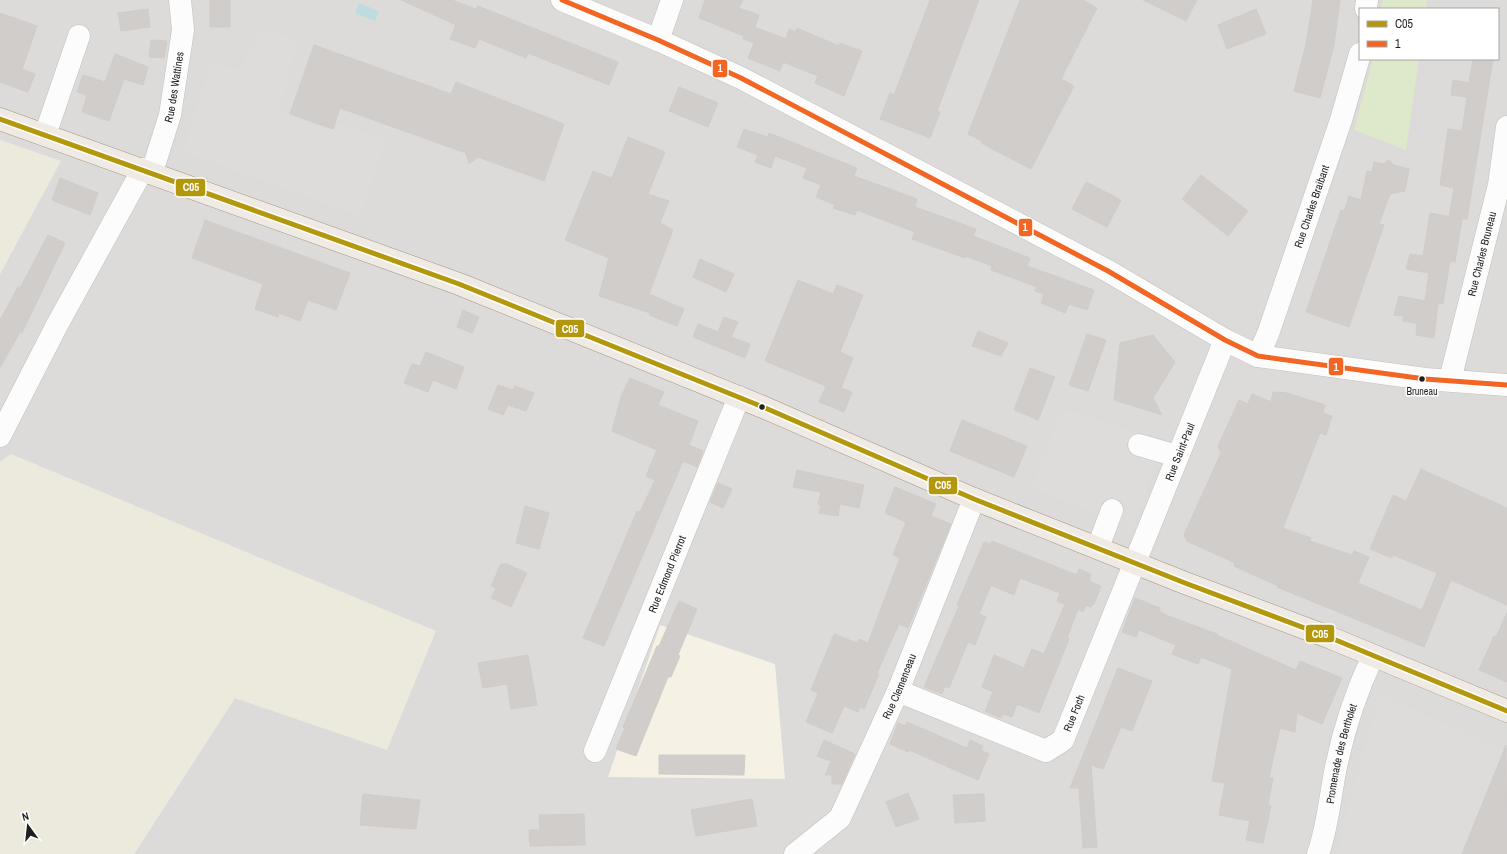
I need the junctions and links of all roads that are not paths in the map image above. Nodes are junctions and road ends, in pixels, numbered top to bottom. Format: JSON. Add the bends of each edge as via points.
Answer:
{"nodes":[{"id":1,"x":180,"y":0,"type":"edge"},
{"id":2,"x":562,"y":0,"type":"edge"},
{"id":3,"x":672,"y":0,"type":"edge"},
{"id":4,"x":79,"y":36,"type":"dead end"},
{"id":5,"x":658,"y":40,"type":"junction"},
{"id":6,"x":1359,"y":57,"type":"edge"},
{"id":7,"x":0,"y":119,"type":"edge"},
{"id":8,"x":1507,"y":127,"type":"edge"},
{"id":9,"x":45,"y":135,"type":"junction"},
{"id":10,"x":148,"y":171,"type":"junction"},
{"id":11,"x":1225,"y":340,"type":"junction"},
{"id":12,"x":1258,"y":356,"type":"junction"},
{"id":13,"x":1450,"y":380,"type":"junction"},
{"id":14,"x":1507,"y":385,"type":"edge"},
{"id":15,"x":739,"y":397,"type":"junction"},
{"id":16,"x":0,"y":436,"type":"edge"},
{"id":17,"x":1139,"y":445,"type":"dead end"},
{"id":18,"x":1177,"y":456,"type":"junction"},
{"id":19,"x":974,"y":499,"type":"junction"},
{"id":20,"x":1112,"y":510,"type":"dead end"},
{"id":21,"x":1098,"y":547,"type":"junction"},
{"id":22,"x":1135,"y":563,"type":"junction"},
{"id":23,"x":1373,"y":656,"type":"junction"},
{"id":24,"x":898,"y":691,"type":"junction"},
{"id":25,"x":1507,"y":711,"type":"edge"},
{"id":26,"x":595,"y":751,"type":"dead end"},
{"id":27,"x":795,"y":854,"type":"edge"},
{"id":28,"x":1318,"y":854,"type":"edge"}],
"edges":[{"from":1,"to":10,"type":"street","name":"Rue des Wattines","via":[[183,30],[170,115]]},
{"from":2,"to":5,"type":"street"},
{"from":3,"to":5,"type":"street"},
{"from":4,"to":9,"type":"street"},
{"from":5,"to":11,"type":"street","via":[[741,78],[1108,271]]},
{"from":6,"to":12,"type":"street","name":"Rue Charles Braibant","via":[[1338,127],[1268,334]]},
{"from":7,"to":9,"type":"main road"},
{"from":8,"to":13,"type":"street","name":"Rue Charles Bruneau","via":[[1499,185]]},
{"from":9,"to":10,"type":"main road"},
{"from":10,"to":15,"type":"main road","via":[[459,284]]},
{"from":10,"to":16,"type":"street","name":"Rue des Wattines","via":[[57,324]]},
{"from":11,"to":12,"type":"street"},
{"from":11,"to":18,"type":"street","name":"Rue Saint-Paul"},
{"from":12,"to":13,"type":"street","via":[[1425,379]]},
{"from":13,"to":14,"type":"street"},
{"from":15,"to":19,"type":"main road"},
{"from":15,"to":26,"type":"street","name":"Rue Edmond Pierrot"},
{"from":17,"to":18,"type":"street"},
{"from":18,"to":22,"type":"street","name":"Rue Saint-Paul"},
{"from":19,"to":21,"type":"main road"},
{"from":19,"to":24,"type":"street","name":"Rue Clemenceau"},
{"from":20,"to":21,"type":"street"},
{"from":21,"to":22,"type":"main road"},
{"from":22,"to":23,"type":"main road"},
{"from":22,"to":24,"type":"street","name":"Rue Foch","via":[[1064,740],[1046,751]]},
{"from":23,"to":25,"type":"main road"},
{"from":23,"to":28,"type":"street","name":"Promenade des Bertholet","via":[[1349,714]]},
{"from":24,"to":27,"type":"street","name":"Rue Clemenceau","via":[[840,818]]}]}
